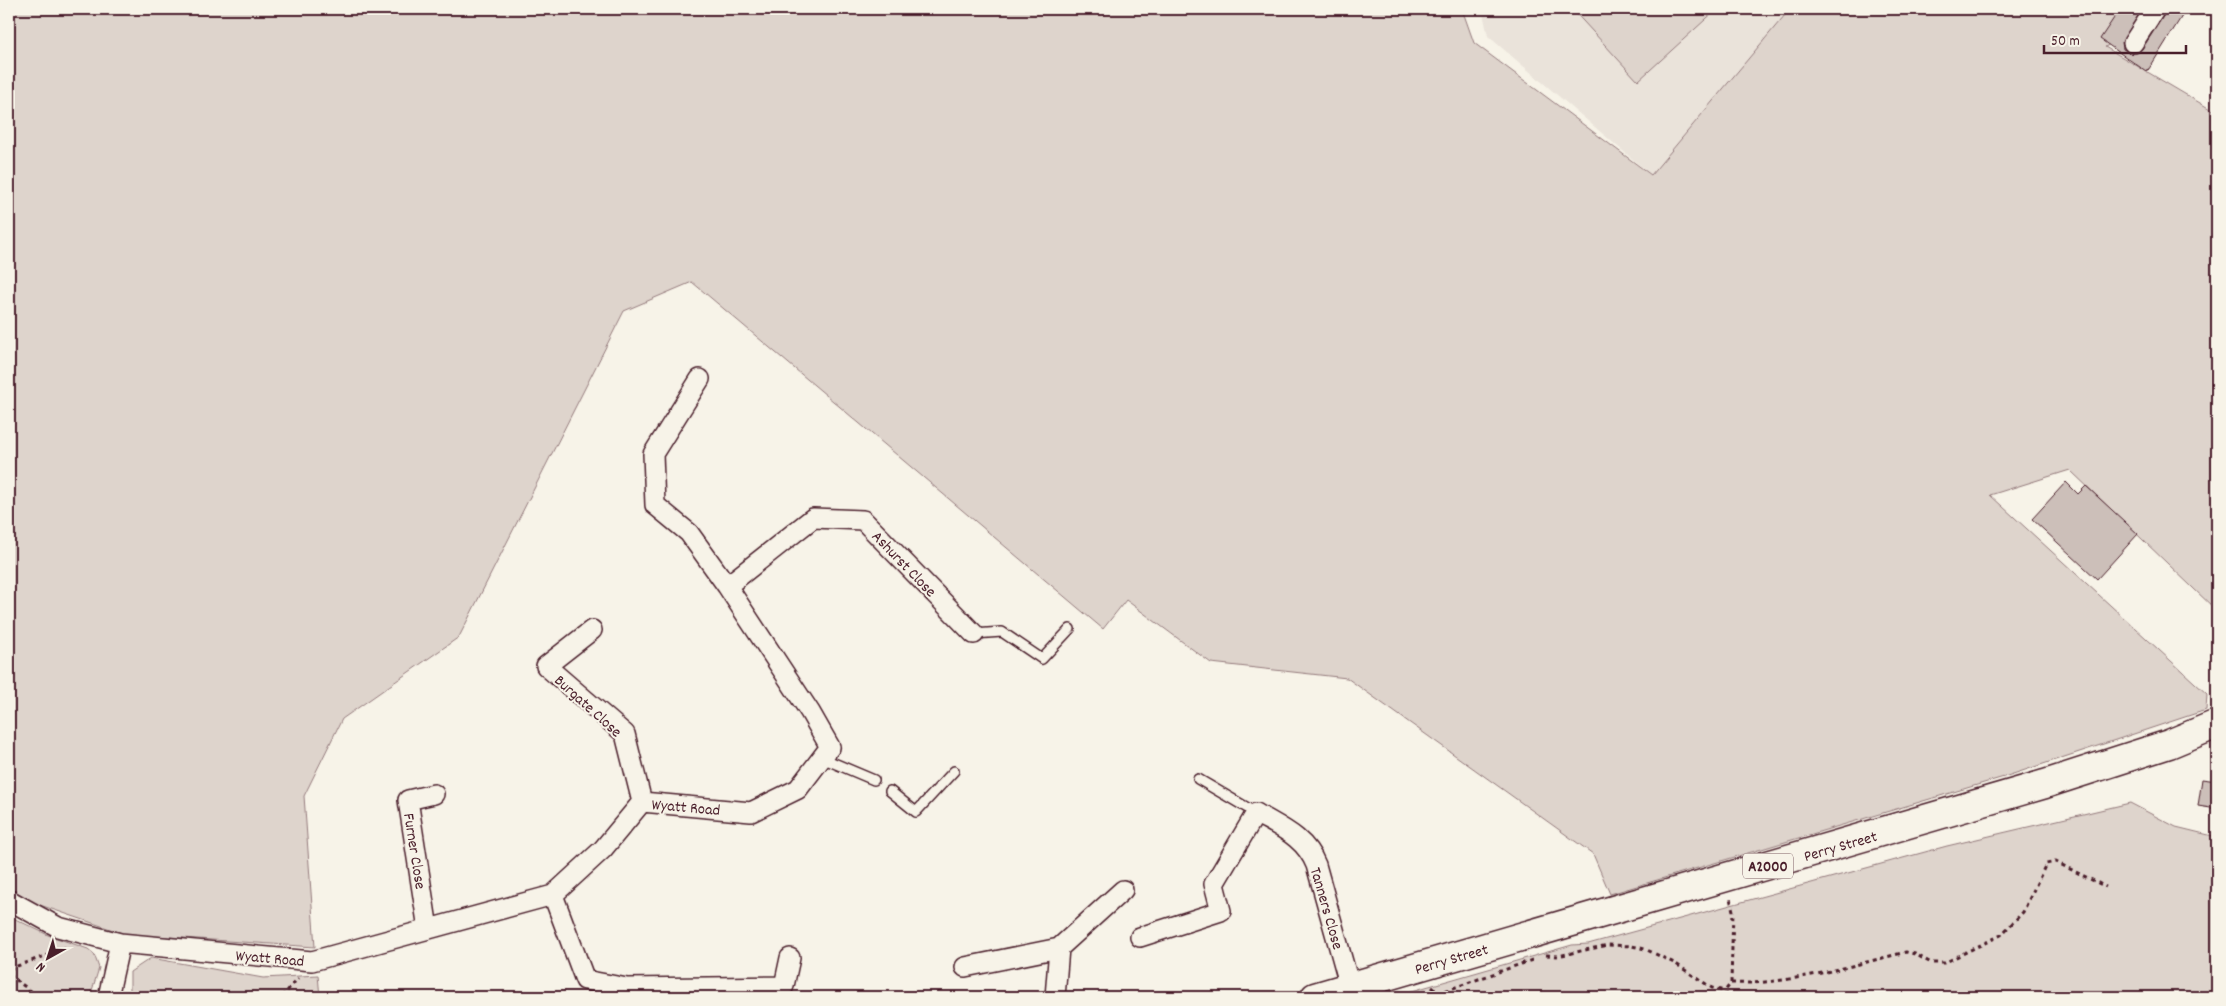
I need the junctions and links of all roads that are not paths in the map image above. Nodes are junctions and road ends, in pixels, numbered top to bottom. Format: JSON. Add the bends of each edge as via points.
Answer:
{"nodes":[{"id":1,"x":2155,"y":9,"type":"edge"},
{"id":2,"x":2134,"y":43,"type":"dead end"},
{"id":3,"x":700,"y":379,"type":"dead end"},
{"id":4,"x":727,"y":586,"type":"junction"},
{"id":5,"x":1070,"y":629,"type":"dead end"},
{"id":6,"x":592,"y":630,"type":"dead end"},
{"id":7,"x":974,"y":634,"type":"joint"},
{"id":8,"x":2217,"y":724,"type":"edge"},
{"id":9,"x":822,"y":758,"type":"junction"},
{"id":10,"x":954,"y":771,"type":"dead end"},
{"id":11,"x":1198,"y":779,"type":"dead end"},
{"id":12,"x":874,"y":780,"type":"dead end"},
{"id":13,"x":890,"y":791,"type":"dead end"},
{"id":14,"x":434,"y":794,"type":"dead end"},
{"id":15,"x":642,"y":802,"type":"junction"},
{"id":16,"x":1256,"y":813,"type":"junction"},
{"id":17,"x":1124,"y":890,"type":"dead end"},
{"id":18,"x":553,"y":895,"type":"junction"},
{"id":19,"x":9,"y":900,"type":"edge"},
{"id":20,"x":428,"y":929,"type":"junction"},
{"id":21,"x":1140,"y":937,"type":"dead end"},
{"id":22,"x":120,"y":943,"type":"junction"},
{"id":23,"x":1060,"y":948,"type":"junction"},
{"id":24,"x":790,"y":958,"type":"dead end"},
{"id":25,"x":965,"y":967,"type":"dead end"},
{"id":26,"x":1350,"y":987,"type":"junction"},
{"id":27,"x":108,"y":997,"type":"edge"},
{"id":28,"x":1055,"y":997,"type":"edge"},
{"id":29,"x":1315,"y":997,"type":"edge"}],
"edges":[{"from":1,"to":2,"type":"street"},
{"from":3,"to":4,"type":"street","via":[[653,454],[655,505],[689,533]]},
{"from":4,"to":7,"type":"street","name":"Ashurst Close","via":[[813,518],[863,520]]},
{"from":4,"to":9,"type":"street","via":[[830,747]]},
{"from":5,"to":7,"type":"lane","via":[[1042,659],[1002,632]]},
{"from":6,"to":15,"type":"street","name":"Burgate Close","via":[[546,666],[625,734]]},
{"from":8,"to":26,"type":"main road","name":"Perry Street","number":"A2000","via":[[2169,744],[2045,784]]},
{"from":9,"to":12,"type":"lane"},
{"from":9,"to":15,"type":"street","name":"Wyatt Road","via":[[798,789],[751,812]]},
{"from":10,"to":13,"type":"lane","via":[[916,812]]},
{"from":11,"to":16,"type":"lane"},
{"from":14,"to":20,"type":"street","name":"Furner Close","via":[[408,800]]},
{"from":15,"to":18,"type":"street","name":"Wyatt Road","via":[[603,849]]},
{"from":16,"to":21,"type":"street","via":[[1214,884],[1222,911]]},
{"from":16,"to":26,"type":"street","name":"Tanners Close","via":[[1297,837],[1310,850]]},
{"from":17,"to":23,"type":"street"},
{"from":18,"to":20,"type":"street","name":"Wyatt Road"},
{"from":18,"to":24,"type":"street","via":[[585,980],[626,988],[784,986]]},
{"from":19,"to":22,"type":"street","name":"Wyatt Road","via":[[38,918],[78,934]]},
{"from":20,"to":22,"type":"street","name":"Wyatt Road","via":[[312,962]]},
{"from":22,"to":27,"type":"street"},
{"from":23,"to":25,"type":"street"},
{"from":23,"to":28,"type":"street"},
{"from":26,"to":29,"type":"main road","name":"Perry Street","number":"A2000"}]}
